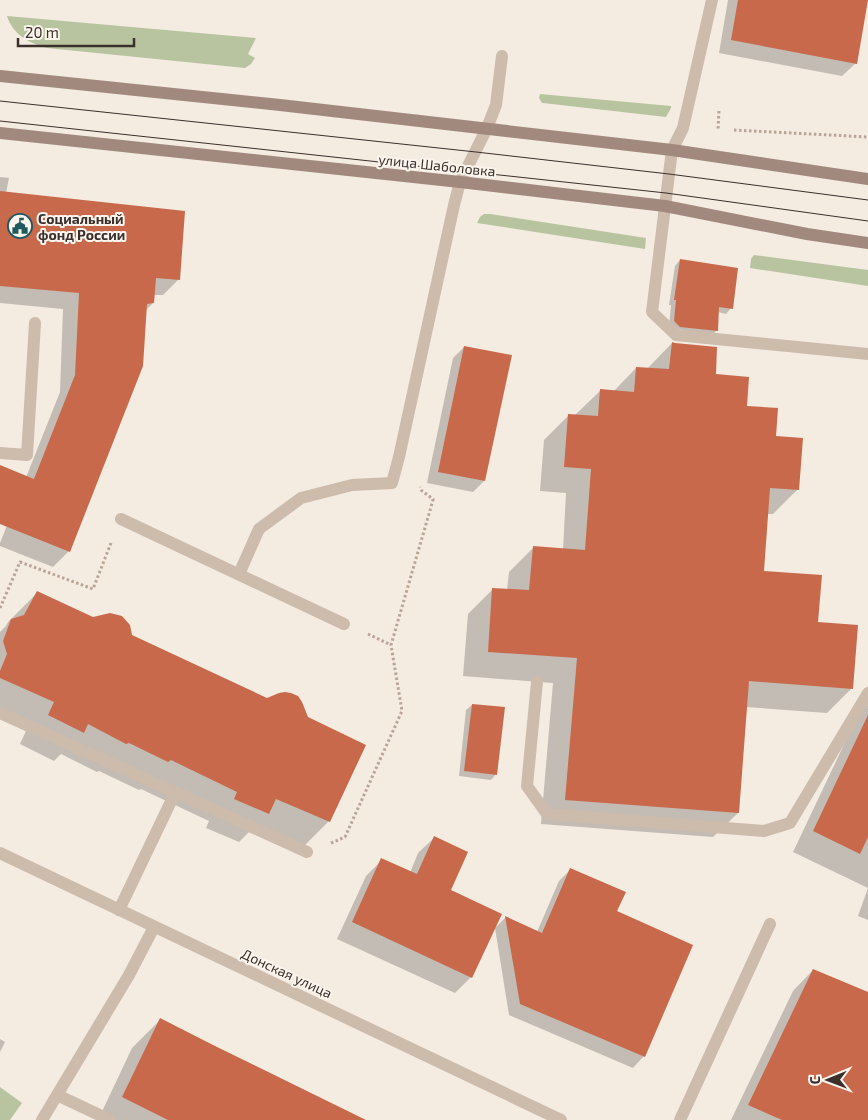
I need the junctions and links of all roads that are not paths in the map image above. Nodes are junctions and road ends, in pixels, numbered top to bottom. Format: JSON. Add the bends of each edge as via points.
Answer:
{"nodes":[{"id":1,"x":712,"y":0,"type":"edge"},
{"id":2,"x":502,"y":56,"type":"dead end"},
{"id":3,"x":0,"y":76,"type":"edge"},
{"id":4,"x":487,"y":128,"type":"junction"},
{"id":5,"x":0,"y":132,"type":"edge"},
{"id":6,"x":672,"y":150,"type":"junction"},
{"id":7,"x":868,"y":178,"type":"edge"},
{"id":8,"x":460,"y":182,"type":"junction"},
{"id":9,"x":665,"y":206,"type":"junction"},
{"id":10,"x":868,"y":244,"type":"edge"},
{"id":11,"x":35,"y":323,"type":"dead end"},
{"id":12,"x":868,"y":354,"type":"edge"},
{"id":13,"x":0,"y":453,"type":"edge"},
{"id":14,"x":120,"y":519,"type":"road end"},
{"id":15,"x":239,"y":574,"type":"junction"},
{"id":16,"x":344,"y":624,"type":"dead end"},
{"id":17,"x":537,"y":682,"type":"dead end"},
{"id":18,"x":868,"y":693,"type":"edge"},
{"id":19,"x":0,"y":713,"type":"edge"},
{"id":20,"x":175,"y":793,"type":"junction"},
{"id":21,"x":307,"y":852,"type":"road end"},
{"id":22,"x":0,"y":853,"type":"edge"},
{"id":23,"x":119,"y":910,"type":"junction"},
{"id":24,"x":770,"y":924,"type":"dead end"},
{"id":25,"x":154,"y":927,"type":"junction"},
{"id":26,"x":57,"y":1095,"type":"junction"},
{"id":27,"x":42,"y":1120,"type":"edge"},
{"id":28,"x":110,"y":1120,"type":"edge"},
{"id":29,"x":561,"y":1120,"type":"edge"},
{"id":30,"x":680,"y":1120,"type":"edge"}],
"edges":[{"from":1,"to":6,"type":"street","via":[[685,121]]},
{"from":2,"to":4,"type":"street","via":[[496,105]]},
{"from":3,"to":4,"type":"main road"},
{"from":4,"to":6,"type":"main road"},
{"from":4,"to":8,"type":"street"},
{"from":5,"to":8,"type":"main road","name":"улица Шаболовка"},
{"from":6,"to":7,"type":"main road"},
{"from":6,"to":9,"type":"street"},
{"from":8,"to":9,"type":"main road","name":"улица Шаболовка"},
{"from":8,"to":15,"type":"street","via":[[392,483],[352,485],[300,498],[259,529]]},
{"from":9,"to":10,"type":"main road","name":"улица Шаболовка"},
{"from":9,"to":12,"type":"street","via":[[652,312],[676,335]]},
{"from":11,"to":13,"type":"street","via":[[27,455]]},
{"from":14,"to":15,"type":"street"},
{"from":15,"to":16,"type":"street"},
{"from":17,"to":18,"type":"street","via":[[528,786],[547,814],[764,831],[790,823]]},
{"from":19,"to":20,"type":"street"},
{"from":20,"to":21,"type":"street"},
{"from":20,"to":23,"type":"street"},
{"from":22,"to":23,"type":"street","name":"Донская улица"},
{"from":23,"to":25,"type":"street","name":"Донская улица"},
{"from":24,"to":30,"type":"street"},
{"from":25,"to":26,"type":"street"},
{"from":25,"to":29,"type":"street","name":"Донская улица"},
{"from":26,"to":27,"type":"street"},
{"from":26,"to":28,"type":"street"}]}
